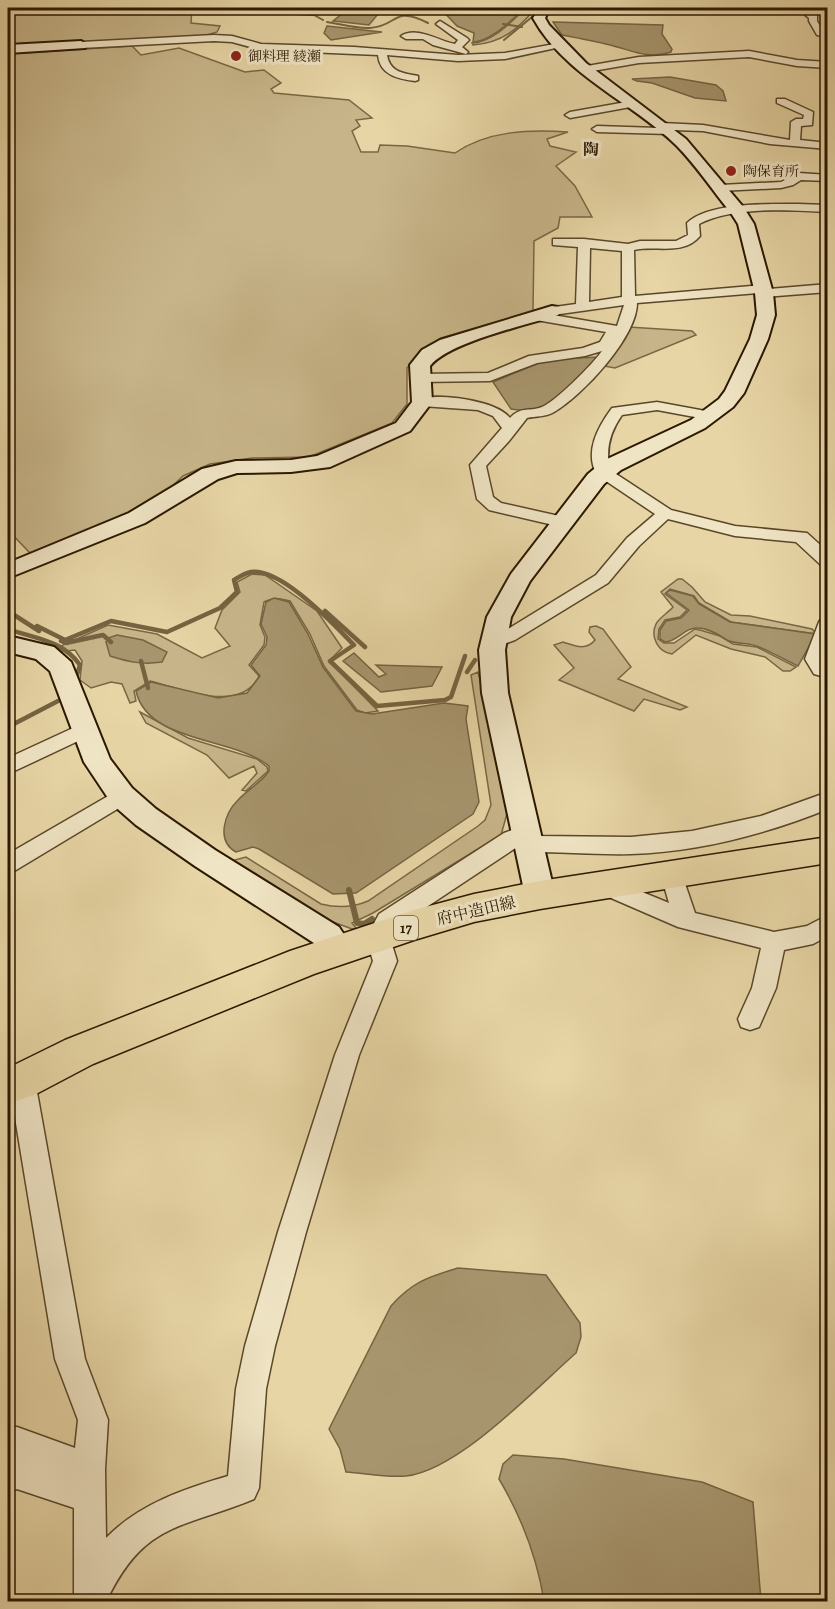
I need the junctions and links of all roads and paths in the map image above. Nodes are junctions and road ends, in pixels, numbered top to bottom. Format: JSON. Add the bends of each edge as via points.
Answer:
{"nodes":[{"id":1,"x":545,"y":8,"type":"edge"},
{"id":2,"x":801,"y":8,"type":"edge"},
{"id":3,"x":440,"y":24,"type":"dead end"},
{"id":4,"x":828,"y":33,"type":"edge"},
{"id":5,"x":405,"y":36,"type":"dead end"},
{"id":6,"x":81,"y":45,"type":"joint"},
{"id":7,"x":457,"y":46,"type":"junction"},
{"id":8,"x":560,"y":46,"type":"junction"},
{"id":9,"x":8,"y":49,"type":"edge"},
{"id":10,"x":382,"y":52,"type":"junction"},
{"id":11,"x":483,"y":58,"type":"junction"},
{"id":12,"x":828,"y":65,"type":"edge"},
{"id":13,"x":587,"y":69,"type":"junction"},
{"id":14,"x":415,"y":78,"type":"dead end"},
{"id":15,"x":781,"y":101,"type":"dead end"},
{"id":16,"x":632,"y":104,"type":"junction"},
{"id":17,"x":570,"y":115,"type":"dead end"},
{"id":18,"x":666,"y":128,"type":"junction"},
{"id":19,"x":597,"y":129,"type":"dead end"},
{"id":20,"x":795,"y":144,"type":"junction"},
{"id":21,"x":828,"y":146,"type":"edge"},
{"id":22,"x":824,"y":175,"type":"edge"},
{"id":23,"x":720,"y":188,"type":"junction"},
{"id":24,"x":828,"y":209,"type":"edge"},
{"id":25,"x":738,"y":211,"type":"junction"},
{"id":26,"x":558,"y":242,"type":"dead end"},
{"id":27,"x":584,"y":243,"type":"junction"},
{"id":28,"x":628,"y":248,"type":"junction"},
{"id":29,"x":828,"y":288,"type":"edge"},
{"id":30,"x":763,"y":291,"type":"junction"},
{"id":31,"x":631,"y":300,"type":"junction"},
{"id":32,"x":582,"y":307,"type":"junction"},
{"id":33,"x":544,"y":313,"type":"junction"},
{"id":34,"x":603,"y":326,"type":"junction"},
{"id":35,"x":623,"y":328,"type":"junction"},
{"id":36,"x":420,"y":378,"type":"junction"},
{"id":37,"x":422,"y":402,"type":"junction"},
{"id":38,"x":711,"y":416,"type":"junction"},
{"id":39,"x":510,"y":428,"type":"junction"},
{"id":40,"x":603,"y":472,"type":"junction"},
{"id":41,"x":664,"y":513,"type":"junction"},
{"id":42,"x":562,"y":522,"type":"junction"},
{"id":43,"x":828,"y":562,"type":"edge"},
{"id":44,"x":8,"y":571,"type":"edge"},
{"id":45,"x":828,"y":622,"type":"edge"},
{"id":46,"x":493,"y":642,"type":"junction"},
{"id":47,"x":8,"y":644,"type":"edge"},
{"id":48,"x":828,"y":672,"type":"edge"},
{"id":49,"x":86,"y":729,"type":"junction"},
{"id":50,"x":8,"y":767,"type":"edge"},
{"id":51,"x":122,"y":796,"type":"junction"},
{"id":52,"x":828,"y":800,"type":"edge"},
{"id":53,"x":529,"y":838,"type":"junction"},
{"id":54,"x":828,"y":850,"type":"edge"},
{"id":55,"x":8,"y":864,"type":"edge"},
{"id":56,"x":672,"y":874,"type":"junction"},
{"id":57,"x":603,"y":885,"type":"junction"},
{"id":58,"x":540,"y":895,"type":"junction"},
{"id":59,"x":686,"y":920,"type":"junction"},
{"id":60,"x":828,"y":924,"type":"edge"},
{"id":61,"x":378,"y":938,"type":"junction"},
{"id":62,"x":774,"y":942,"type":"junction"},
{"id":63,"x":338,"y":950,"type":"junction"},
{"id":64,"x":750,"y":1019,"type":"dead end"},
{"id":65,"x":15,"y":1083,"type":"edge"},
{"id":66,"x":8,"y":1441,"type":"edge"},
{"id":67,"x":8,"y":1477,"type":"edge"},
{"id":68,"x":89,"y":1483,"type":"junction"},
{"id":69,"x":90,"y":1600,"type":"edge"}],
"edges":[{"from":1,"to":8,"type":"street","via":[[540,18]]},
{"from":2,"to":4,"type":"street","via":[[814,17],[820,33]]},
{"from":3,"to":7,"type":"street","via":[[464,40]]},
{"from":5,"to":7,"type":"street","via":[[425,36],[436,43]]},
{"from":6,"to":9,"type":"street"},
{"from":6,"to":10,"type":"street","via":[[214,38],[261,47]]},
{"from":7,"to":11,"type":"street"},
{"from":8,"to":11,"type":"street"},
{"from":8,"to":13,"type":"street"},
{"from":10,"to":11,"type":"street"},
{"from":10,"to":14,"type":"street","via":[[384,66],[393,75]]},
{"from":12,"to":13,"type":"street","via":[[749,54],[639,60]]},
{"from":13,"to":16,"type":"street"},
{"from":15,"to":20,"type":"street","via":[[806,111],[812,123],[796,122]]},
{"from":16,"to":17,"type":"street"},
{"from":16,"to":18,"type":"street"},
{"from":18,"to":19,"type":"street"},
{"from":18,"to":20,"type":"street","via":[[703,128]]},
{"from":18,"to":23,"type":"street"},
{"from":20,"to":21,"type":"street"},
{"from":22,"to":23,"type":"street","via":[[799,176],[781,185]]},
{"from":23,"to":25,"type":"street"},
{"from":24,"to":25,"type":"street","via":[[794,213]]},
{"from":25,"to":28,"type":"street","via":[[705,215],[693,223],[694,236],[687,242]]},
{"from":25,"to":30,"type":"street","via":[[746,224]]},
{"from":26,"to":27,"type":"street"},
{"from":27,"to":28,"type":"street"},
{"from":27,"to":32,"type":"street"},
{"from":28,"to":31,"type":"street","via":[[627,291]]},
{"from":29,"to":30,"type":"street"},
{"from":30,"to":31,"type":"street"},
{"from":30,"to":38,"type":"street","via":[[766,315],[759,339],[734,393]]},
{"from":31,"to":32,"type":"street"},
{"from":31,"to":35,"type":"street"},
{"from":32,"to":33,"type":"street"},
{"from":33,"to":34,"type":"street"},
{"from":33,"to":36,"type":"street","via":[[447,344],[429,354],[420,365]]},
{"from":34,"to":35,"type":"street"},
{"from":34,"to":36,"type":"street","via":[[614,329],[605,345],[585,352],[534,359],[490,377]]},
{"from":35,"to":39,"type":"street","via":[[597,369],[548,410],[522,414]]},
{"from":36,"to":37,"type":"street"},
{"from":37,"to":39,"type":"street","via":[[481,406],[498,413]]},
{"from":37,"to":44,"type":"street","via":[[403,428],[352,450],[322,462],[236,467],[210,474],[137,518]]},
{"from":38,"to":40,"type":"street"},
{"from":38,"to":40,"type":"street","via":[[657,406],[617,411],[603,431]]},
{"from":39,"to":42,"type":"street","via":[[478,465],[486,499],[495,507]]},
{"from":40,"to":41,"type":"street"},
{"from":40,"to":42,"type":"street"},
{"from":41,"to":43,"type":"street","via":[[735,531],[801,537]]},
{"from":41,"to":46,"type":"street","via":[[602,579]]},
{"from":42,"to":46,"type":"street","via":[[507,598]]},
{"from":45,"to":48,"type":"street","via":[[814,659]]},
{"from":46,"to":53,"type":"street","via":[[495,693]]},
{"from":47,"to":49,"type":"street","via":[[55,658]]},
{"from":49,"to":50,"type":"street"},
{"from":49,"to":51,"type":"street","via":[[98,762]]},
{"from":51,"to":55,"type":"street"},
{"from":51,"to":63,"type":"street","via":[[204,858],[328,936]]},
{"from":52,"to":53,"type":"street","via":[[797,813],[709,836],[644,845]]},
{"from":53,"to":58,"type":"street"},
{"from":53,"to":61,"type":"street","via":[[513,839],[387,921]]},
{"from":54,"to":56,"type":"main road","name":"府中造田線","number":"17"},
{"from":56,"to":57,"type":"main road","name":"府中造田線","number":"17"},
{"from":56,"to":59,"type":"street"},
{"from":57,"to":58,"type":"main road","name":"府中造田線","number":"17"},
{"from":57,"to":59,"type":"street"},
{"from":58,"to":61,"type":"main road","name":"府中造田線","number":"17","via":[[474,908]]},
{"from":59,"to":62,"type":"street"},
{"from":60,"to":62,"type":"street","via":[[813,934]]},
{"from":61,"to":63,"type":"main road","name":"府中造田線","number":"17"},
{"from":61,"to":69,"type":"street","via":[[385,961],[347,1055],[260,1346],[251,1389],[243,1488],[194,1502],[146,1525],[115,1552]]},
{"from":62,"to":64,"type":"street","via":[[764,988]]},
{"from":63,"to":65,"type":"main road","name":"府中造田線","number":"17","via":[[79,1052]]},
{"from":65,"to":68,"type":"street","via":[[70,1359],[93,1420]]},
{"from":66,"to":68,"type":"street","via":[[17,1442]]},
{"from":67,"to":68,"type":"street","via":[[14,1472]]},
{"from":68,"to":69,"type":"street"}]}
